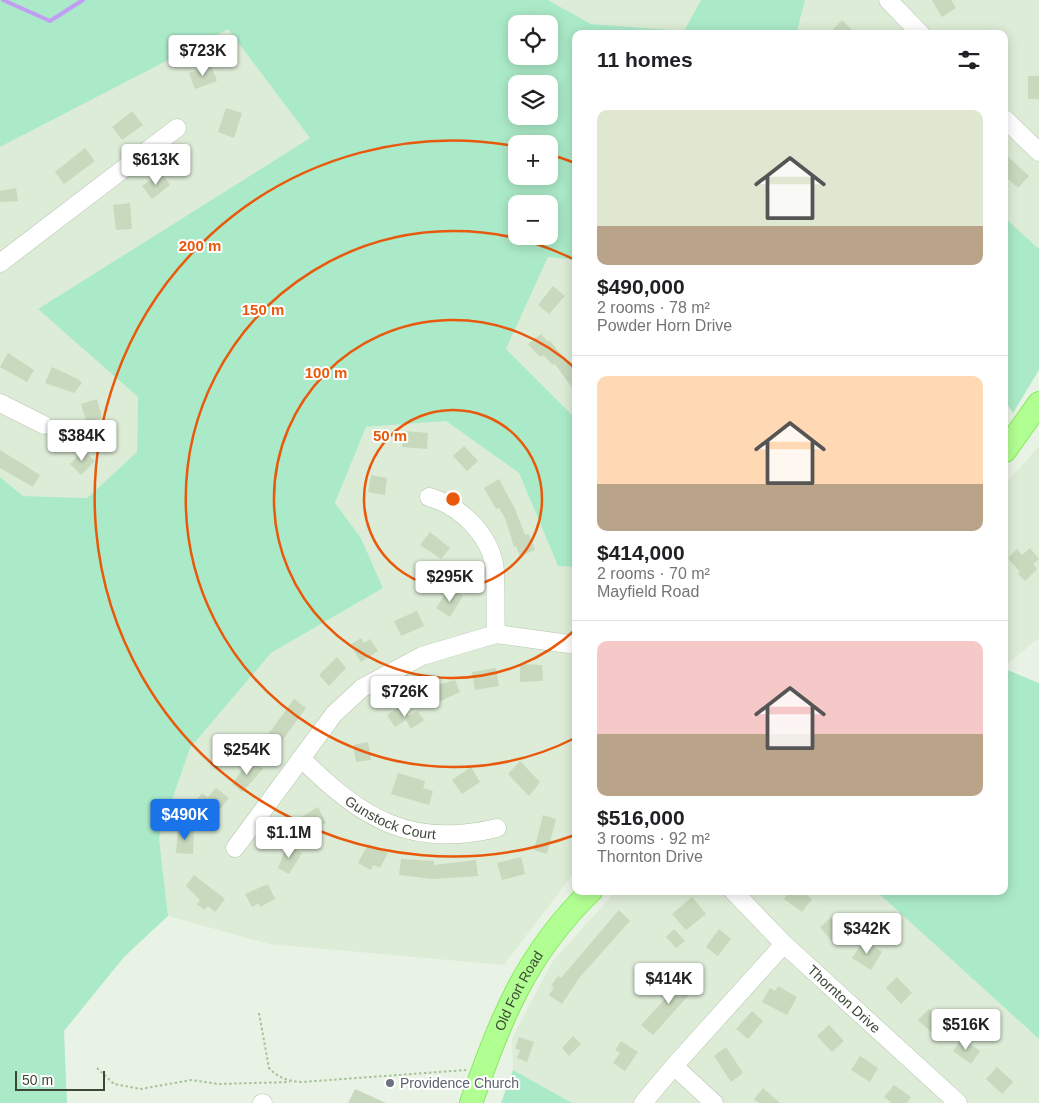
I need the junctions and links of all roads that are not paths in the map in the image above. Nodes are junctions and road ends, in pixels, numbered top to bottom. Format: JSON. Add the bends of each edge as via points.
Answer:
{"nodes":[{"id":1,"x":888,"y":0,"type":"edge"},
{"id":2,"x":917,"y":30,"type":"edge"},
{"id":3,"x":1008,"y":122,"type":"edge"},
{"id":4,"x":177,"y":128,"type":"dead end"},
{"id":5,"x":1039,"y":152,"type":"edge"},
{"id":6,"x":0,"y":263,"type":"edge"},
{"id":7,"x":0,"y":403,"type":"edge"},
{"id":8,"x":1039,"y":403,"type":"edge"},
{"id":9,"x":44,"y":425,"type":"dead end"},
{"id":10,"x":1008,"y":447,"type":"edge"},
{"id":11,"x":429,"y":497,"type":"dead end"},
{"id":12,"x":496,"y":634,"type":"junction"},
{"id":13,"x":572,"y":644,"type":"edge"},
{"id":14,"x":301,"y":758,"type":"junction"},
{"id":15,"x":497,"y":828,"type":"dead end"},
{"id":16,"x":235,"y":848,"type":"dead end"},
{"id":17,"x":589,"y":895,"type":"edge"},
{"id":18,"x":738,"y":895,"type":"edge"},
{"id":19,"x":784,"y":944,"type":"junction"},
{"id":20,"x":674,"y":1066,"type":"junction"},
{"id":21,"x":471,"y":1103,"type":"edge"},
{"id":22,"x":643,"y":1103,"type":"edge"},
{"id":23,"x":714,"y":1103,"type":"edge"},
{"id":24,"x":958,"y":1103,"type":"edge"}],
"edges":[{"from":1,"to":2,"type":"street"},
{"from":3,"to":5,"type":"street"},
{"from":4,"to":6,"type":"street"},
{"from":7,"to":9,"type":"street"},
{"from":8,"to":10,"type":"main road"},
{"from":11,"to":12,"type":"street","via":[[453,506],[475,526],[483,539],[495,571]]},
{"from":12,"to":13,"type":"street"},
{"from":12,"to":14,"type":"street","via":[[422,656],[362,688],[334,714]]},
{"from":14,"to":15,"type":"street","name":"Gunstock Court","via":[[343,797],[397,827],[451,835]]},
{"from":14,"to":16,"type":"street"},
{"from":17,"to":21,"type":"main road","name":"Old Fort Road","via":[[546,944],[518,985]]},
{"from":18,"to":19,"type":"street","name":"Thornton Drive"},
{"from":19,"to":20,"type":"street"},
{"from":19,"to":24,"type":"street","name":"Thornton Drive"},
{"from":20,"to":22,"type":"street"},
{"from":20,"to":23,"type":"street"}]}
